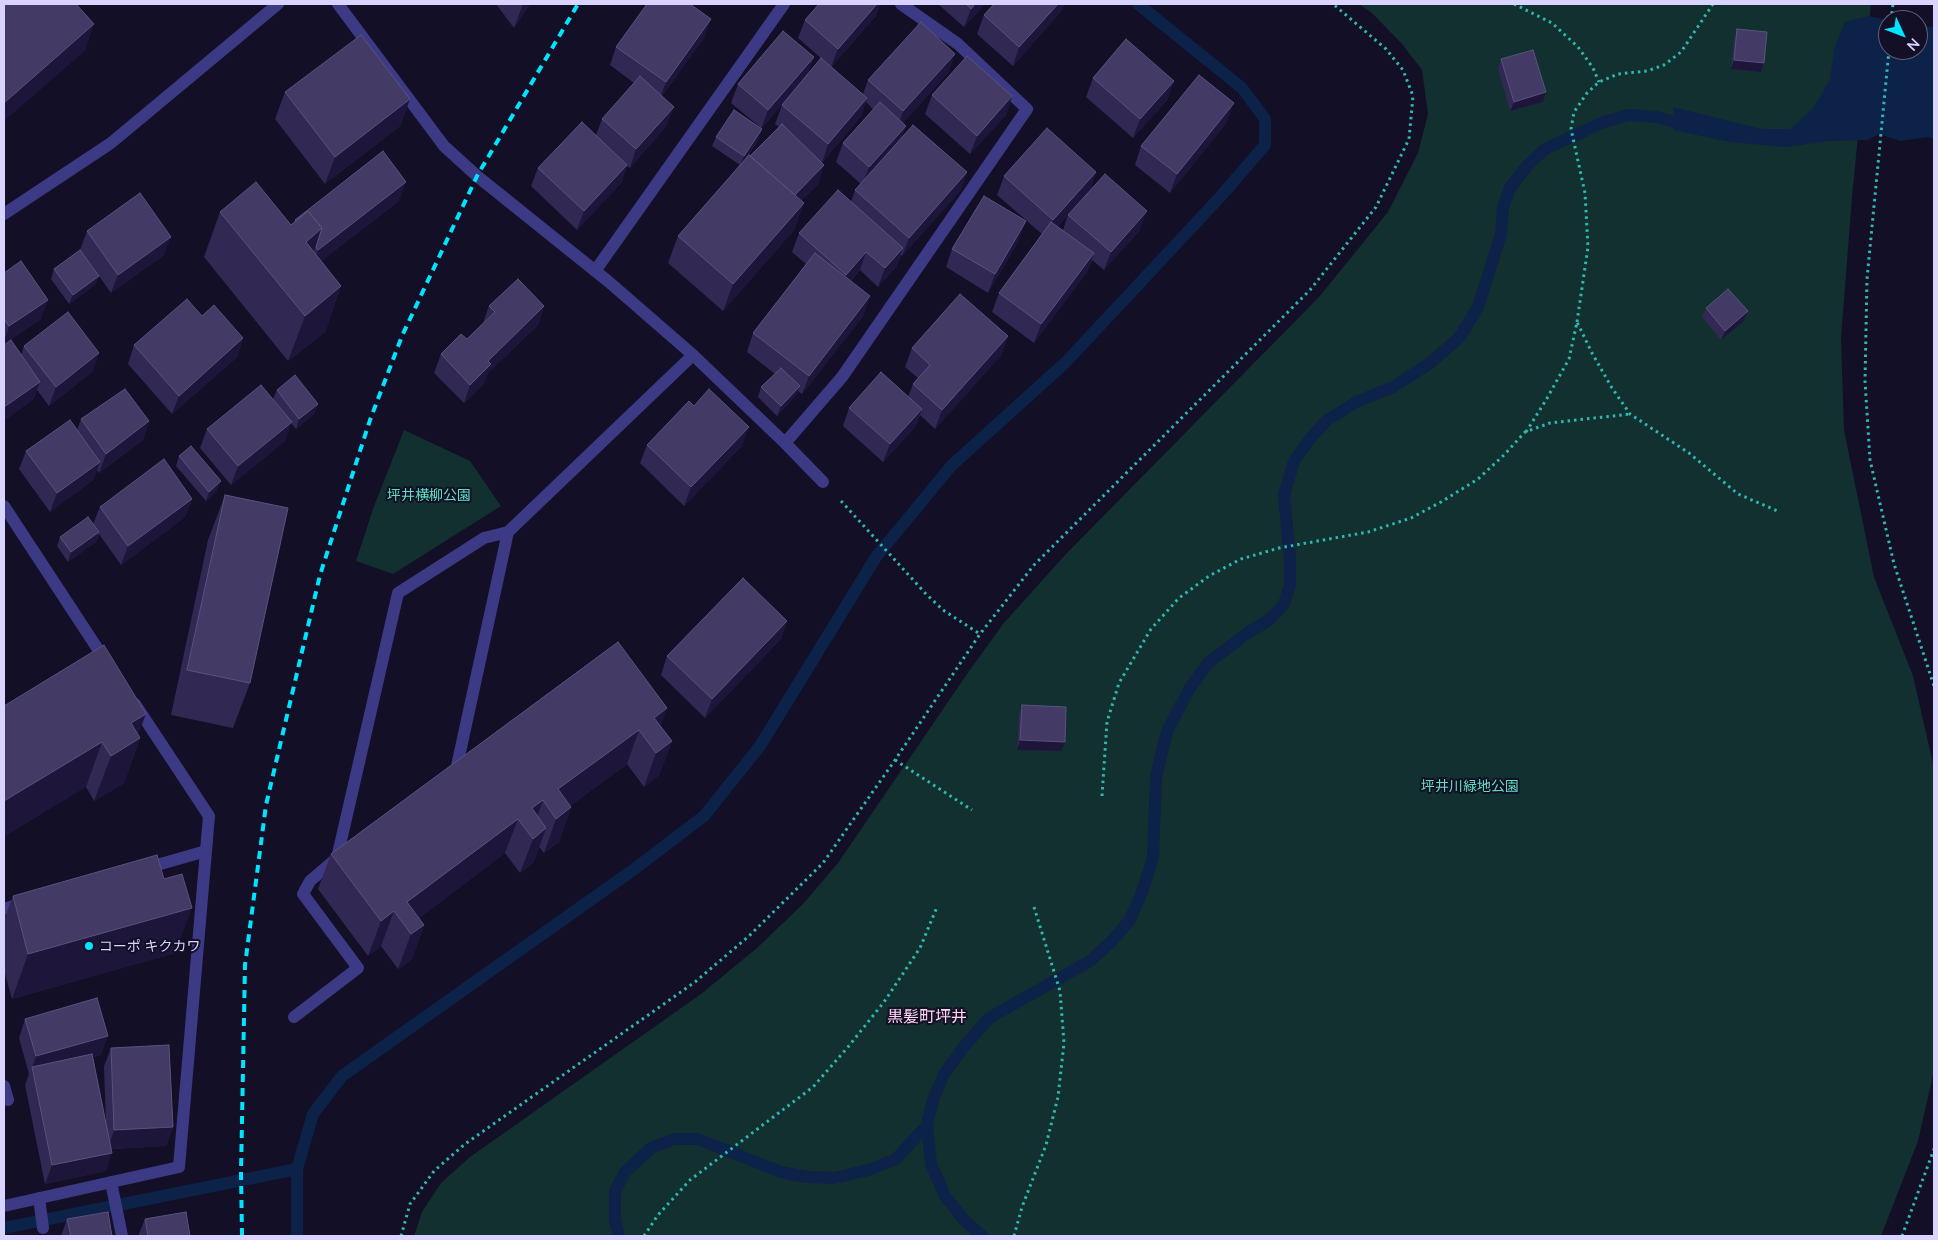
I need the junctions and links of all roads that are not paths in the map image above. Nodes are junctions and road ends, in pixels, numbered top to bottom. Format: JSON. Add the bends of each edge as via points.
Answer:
{"nodes":[{"id":1,"x":278,"y":4,"type":"edge"},
{"id":2,"x":338,"y":4,"type":"edge"},
{"id":3,"x":784,"y":4,"type":"edge"},
{"id":4,"x":900,"y":4,"type":"edge"},
{"id":5,"x":4,"y":214,"type":"edge"},
{"id":6,"x":595,"y":271,"type":"junction"},
{"id":7,"x":693,"y":355,"type":"junction"},
{"id":8,"x":785,"y":443,"type":"junction"},
{"id":9,"x":823,"y":482,"type":"dead end"},
{"id":10,"x":4,"y":506,"type":"edge"},
{"id":11,"x":508,"y":532,"type":"junction"},
{"id":12,"x":116,"y":675,"type":"edge"},
{"id":13,"x":126,"y":692,"type":"edge"},
{"id":14,"x":447,"y":781,"type":"edge"},
{"id":15,"x":353,"y":847,"type":"edge"},
{"id":16,"x":206,"y":851,"type":"junction"},
{"id":17,"x":337,"y":858,"type":"junction"},
{"id":18,"x":132,"y":872,"type":"edge"},
{"id":19,"x":31,"y":901,"type":"edge"},
{"id":20,"x":4,"y":909,"type":"edge"},
{"id":21,"x":294,"y":1016,"type":"dead end"},
{"id":22,"x":4,"y":1086,"type":"edge"},
{"id":23,"x":8,"y":1100,"type":"dead end"},
{"id":24,"x":111,"y":1182,"type":"junction"},
{"id":25,"x":39,"y":1198,"type":"junction"},
{"id":26,"x":4,"y":1206,"type":"edge"},
{"id":27,"x":43,"y":1228,"type":"dead end"},
{"id":28,"x":122,"y":1236,"type":"edge"}],
"edges":[{"from":1,"to":5,"type":"street","via":[[111,143]]},
{"from":2,"to":6,"type":"street","via":[[444,146]]},
{"from":3,"to":6,"type":"street"},
{"from":4,"to":8,"type":"street","via":[[958,44],[1027,109],[842,377]]},
{"from":6,"to":7,"type":"street"},
{"from":7,"to":8,"type":"street"},
{"from":7,"to":11,"type":"street"},
{"from":8,"to":9,"type":"street"},
{"from":10,"to":12,"type":"street"},
{"from":11,"to":14,"type":"street","via":[[454,776]]},
{"from":11,"to":17,"type":"street","via":[[484,538],[398,593]]},
{"from":13,"to":16,"type":"street","via":[[209,816]]},
{"from":15,"to":17,"type":"street"},
{"from":16,"to":18,"type":"street"},
{"from":16,"to":24,"type":"street","via":[[179,1167]]},
{"from":17,"to":21,"type":"street","via":[[310,882],[303,894],[358,968]]},
{"from":19,"to":20,"type":"street"},
{"from":22,"to":23,"type":"street"},
{"from":24,"to":25,"type":"street"},
{"from":24,"to":28,"type":"street"},
{"from":25,"to":26,"type":"street"},
{"from":25,"to":27,"type":"street"}]}
